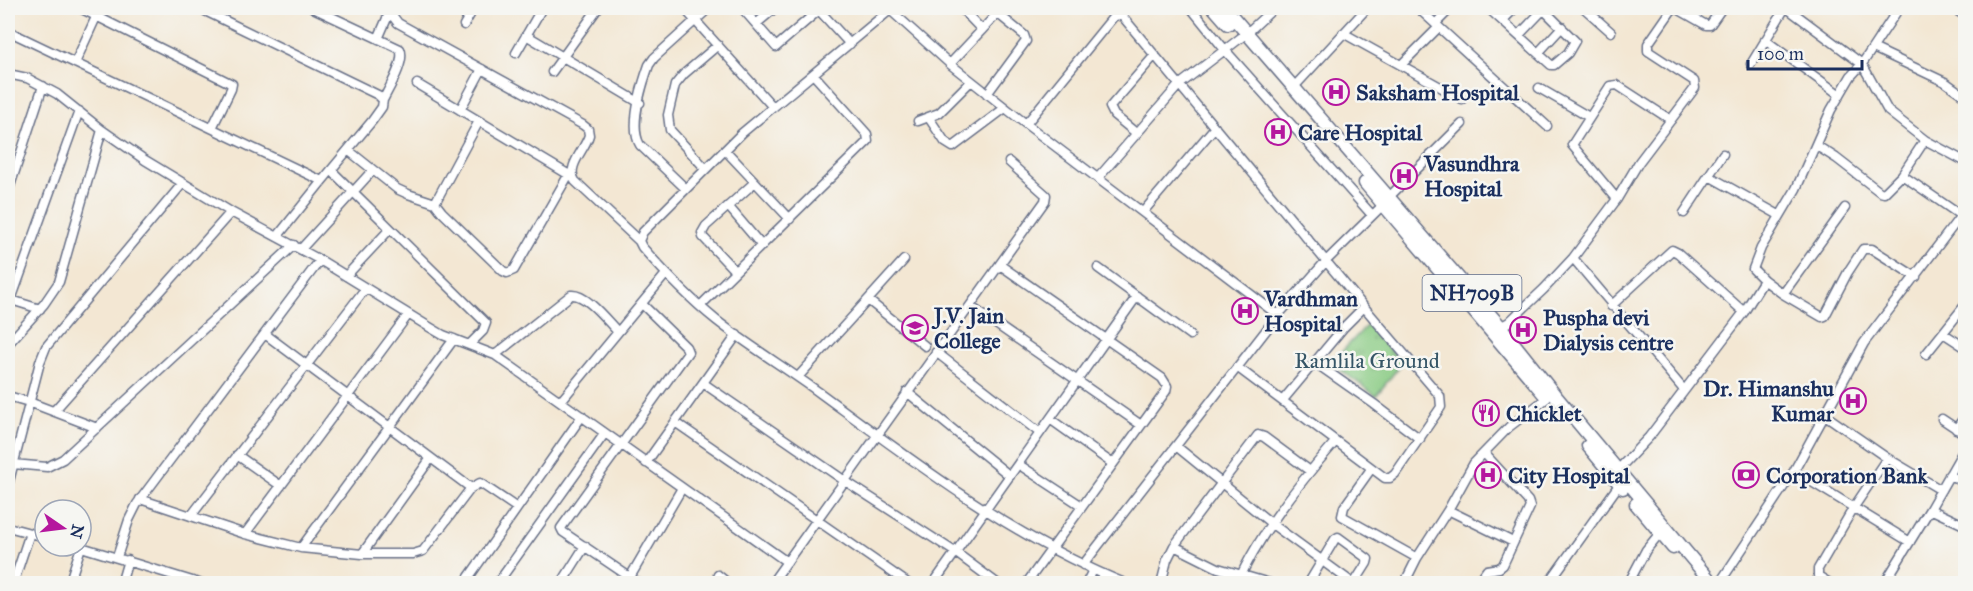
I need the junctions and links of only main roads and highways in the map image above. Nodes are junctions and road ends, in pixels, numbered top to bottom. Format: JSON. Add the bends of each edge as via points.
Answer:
{"nodes":[{"id":1,"x":1214,"y":8,"type":"edge"},
{"id":2,"x":1225,"y":8,"type":"edge"},
{"id":3,"x":1243,"y":36,"type":"junction"},
{"id":4,"x":1387,"y":200,"type":"junction"},
{"id":5,"x":1496,"y":330,"type":"junction"},
{"id":6,"x":1619,"y":476,"type":"junction"},
{"id":7,"x":1702,"y":584,"type":"edge"},
{"id":8,"x":1713,"y":584,"type":"edge"}],
"edges":[{"from":1,"to":3,"type":"highway","number":"NH709B"},
{"from":2,"to":3,"type":"highway","number":"NH709B"},
{"from":3,"to":4,"type":"highway","number":"NH709B"},
{"from":3,"to":4,"type":"highway","number":"NH709B","via":[[1293,88]]},
{"from":4,"to":5,"type":"highway","number":"NH709B"},
{"from":5,"to":6,"type":"highway","number":"NH709B","via":[[1554,394]]},
{"from":5,"to":6,"type":"highway","number":"NH709B","via":[[1547,398]]},
{"from":6,"to":7,"type":"highway","number":"NH709B"},
{"from":6,"to":8,"type":"highway","number":"NH709B"}]}
